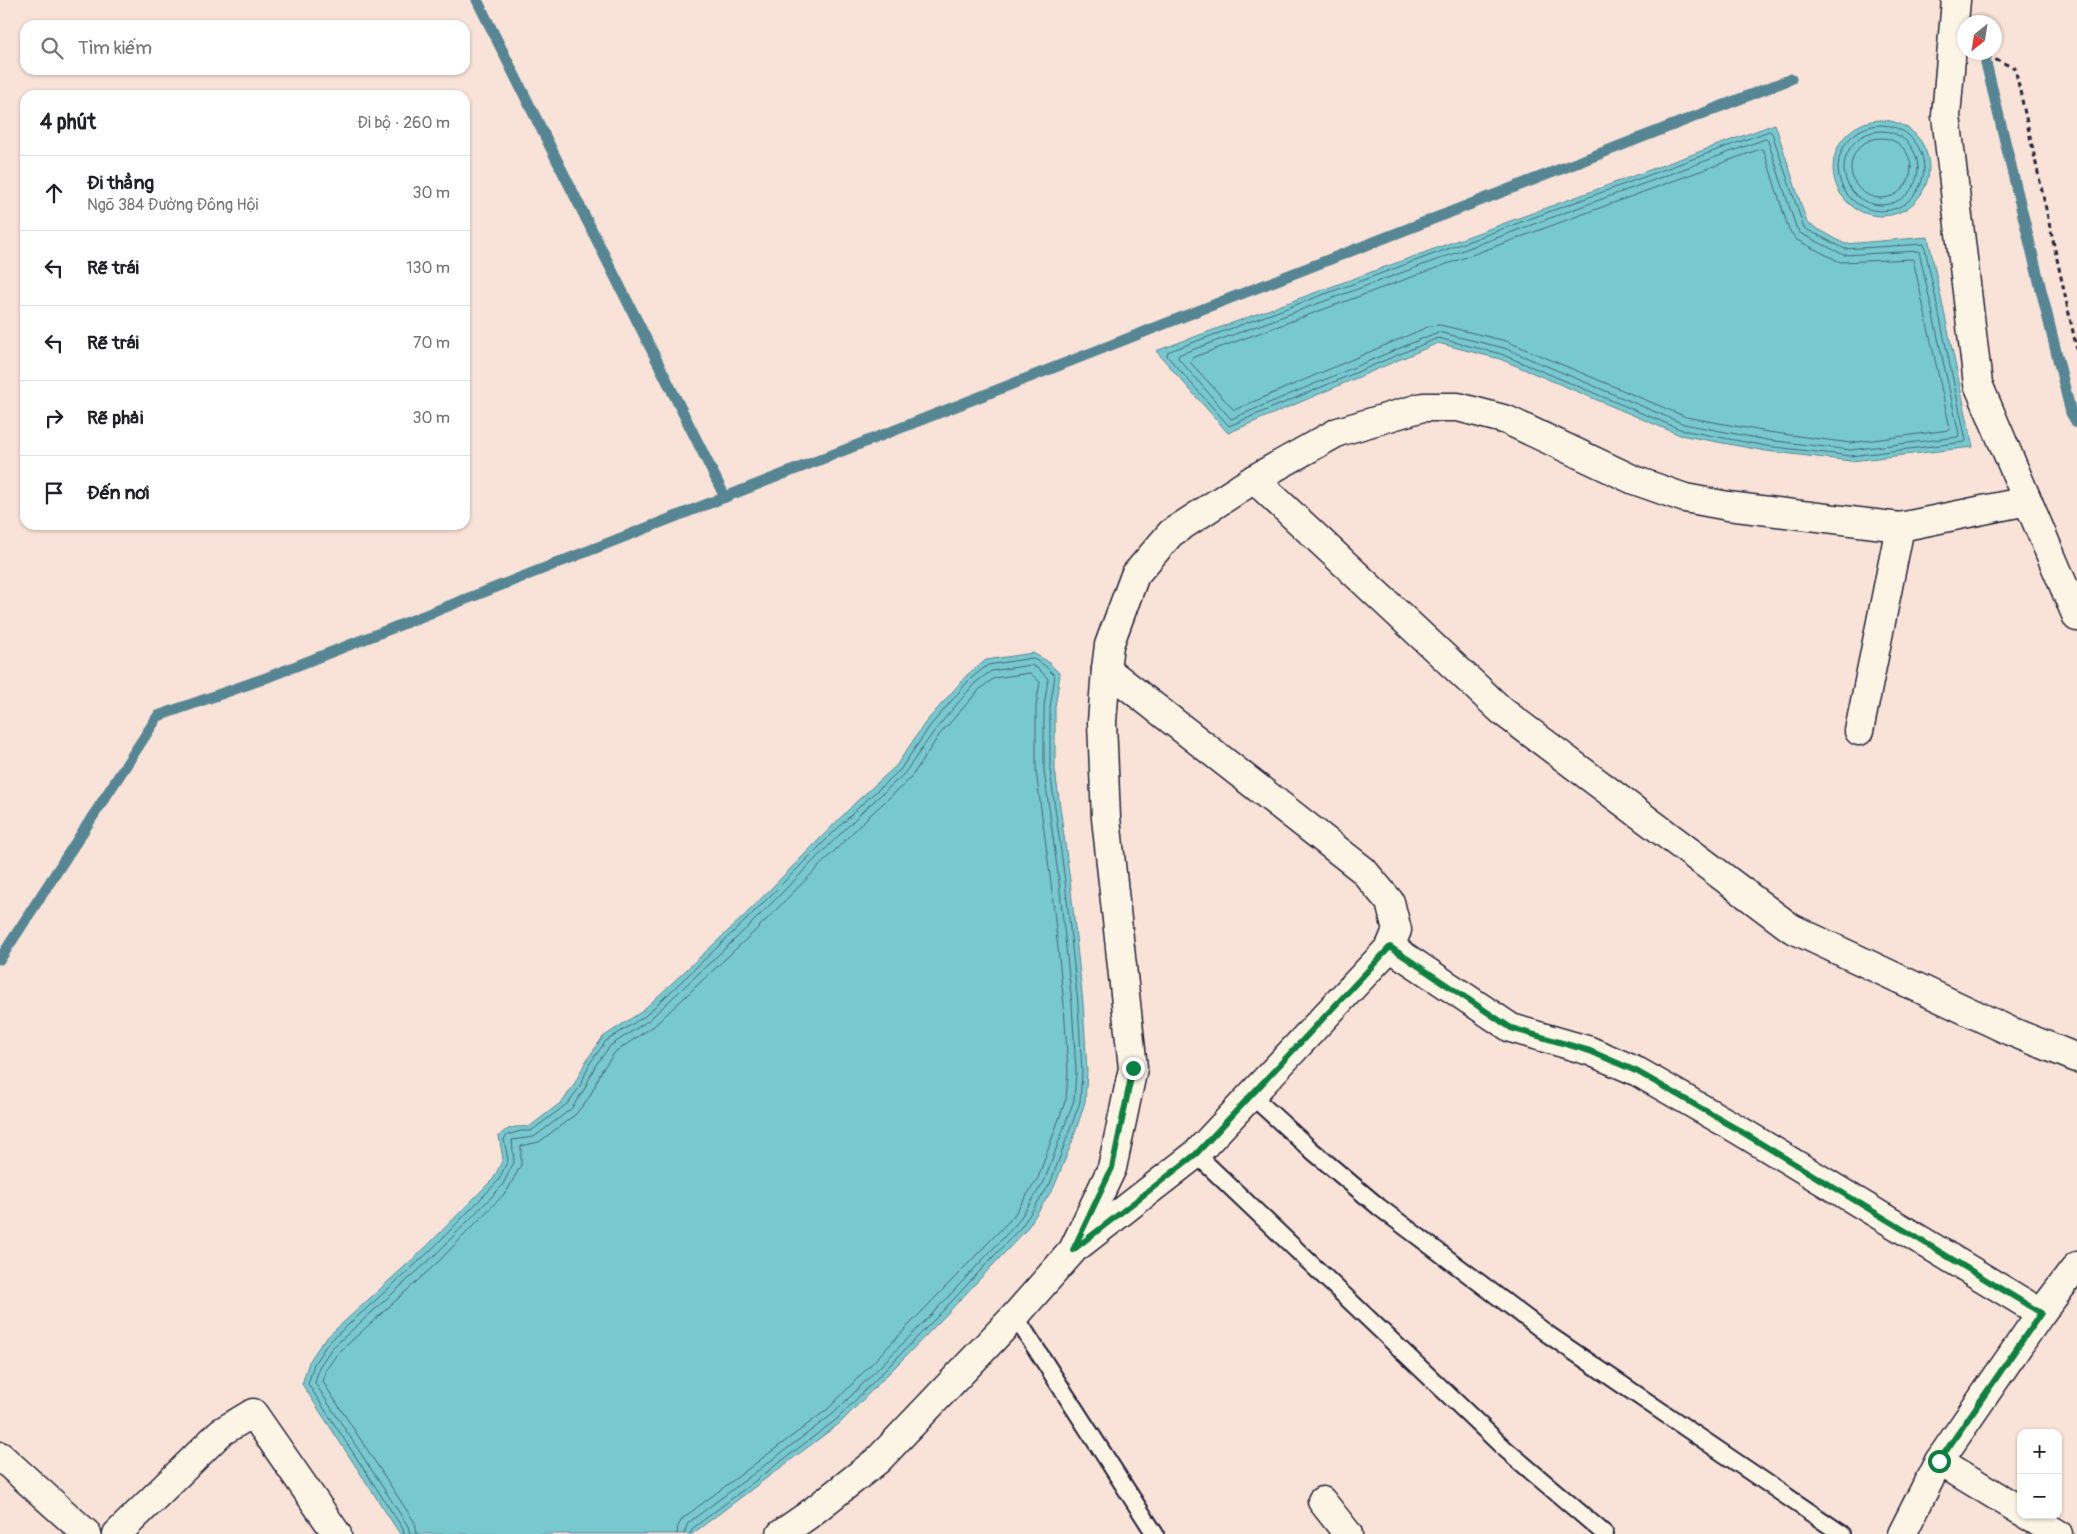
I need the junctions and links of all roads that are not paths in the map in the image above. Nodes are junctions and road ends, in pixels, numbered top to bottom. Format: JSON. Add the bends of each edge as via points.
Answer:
{"nodes":[{"id":1,"x":1956,"y":0,"type":"edge"},
{"id":2,"x":1254,"y":479,"type":"junction"},
{"id":3,"x":2027,"y":501,"type":"junction"},
{"id":4,"x":1900,"y":527,"type":"junction"},
{"id":5,"x":2077,"y":617,"type":"edge"},
{"id":6,"x":1106,"y":668,"type":"junction"},
{"id":7,"x":1859,"y":731,"type":"dead end"},
{"id":8,"x":1390,"y":947,"type":"junction"},
{"id":9,"x":2077,"y":1058,"type":"edge"},
{"id":10,"x":1252,"y":1096,"type":"junction"},
{"id":11,"x":1196,"y":1154,"type":"junction"},
{"id":12,"x":1073,"y":1250,"type":"junction"},
{"id":13,"x":2077,"y":1266,"type":"edge"},
{"id":14,"x":2041,"y":1313,"type":"junction"},
{"id":15,"x":1014,"y":1316,"type":"junction"},
{"id":16,"x":0,"y":1456,"type":"edge"},
{"id":17,"x":1939,"y":1461,"type":"junction"},
{"id":18,"x":1322,"y":1501,"type":"dead end"},
{"id":19,"x":2017,"y":1509,"type":"edge"},
{"id":20,"x":2034,"y":1519,"type":"edge"},
{"id":21,"x":87,"y":1534,"type":"edge"},
{"id":22,"x":117,"y":1534,"type":"edge"},
{"id":23,"x":337,"y":1534,"type":"edge"},
{"id":24,"x":781,"y":1534,"type":"edge"},
{"id":25,"x":1155,"y":1534,"type":"edge"},
{"id":26,"x":1348,"y":1534,"type":"edge"},
{"id":27,"x":1605,"y":1534,"type":"edge"},
{"id":28,"x":1842,"y":1534,"type":"edge"},
{"id":29,"x":1902,"y":1534,"type":"edge"},
{"id":30,"x":2058,"y":1534,"type":"edge"}],
"edges":[{"from":1,"to":3,"type":"street","via":[[1946,116],[1978,384]]},
{"from":2,"to":4,"type":"street","via":[[1338,432],[1423,408],[1458,407],[1507,420],[1634,480],[1685,498]]},
{"from":2,"to":6,"type":"street","via":[[1171,533],[1136,575],[1108,645]]},
{"from":2,"to":9,"type":"street","via":[[1502,711],[1791,928],[2010,1031]]},
{"from":3,"to":4,"type":"street"},
{"from":3,"to":5,"type":"street"},
{"from":4,"to":7,"type":"street"},
{"from":6,"to":8,"type":"street","via":[[1363,870],[1390,902],[1397,930]]},
{"from":6,"to":12,"type":"street","via":[[1102,722],[1106,818],[1133,1068],[1112,1168]]},
{"from":8,"to":10,"type":"street"},
{"from":8,"to":14,"type":"street","via":[[1511,1028],[1590,1051],[1638,1072]]},
{"from":10,"to":11,"type":"street"},
{"from":10,"to":28,"type":"lane","via":[[1380,1207],[1549,1336]]},
{"from":11,"to":12,"type":"street"},
{"from":11,"to":27,"type":"lane","via":[[1504,1448]]},
{"from":12,"to":15,"type":"street"},
{"from":13,"to":14,"type":"street"},
{"from":14,"to":17,"type":"street"},
{"from":15,"to":24,"type":"street","via":[[878,1460]]},
{"from":15,"to":25,"type":"lane"},
{"from":16,"to":21,"type":"street"},
{"from":17,"to":19,"type":"street"},
{"from":17,"to":29,"type":"street"},
{"from":18,"to":26,"type":"street"},
{"from":20,"to":30,"type":"street"},
{"from":22,"to":23,"type":"street","via":[[221,1432],[253,1412]]}]}
